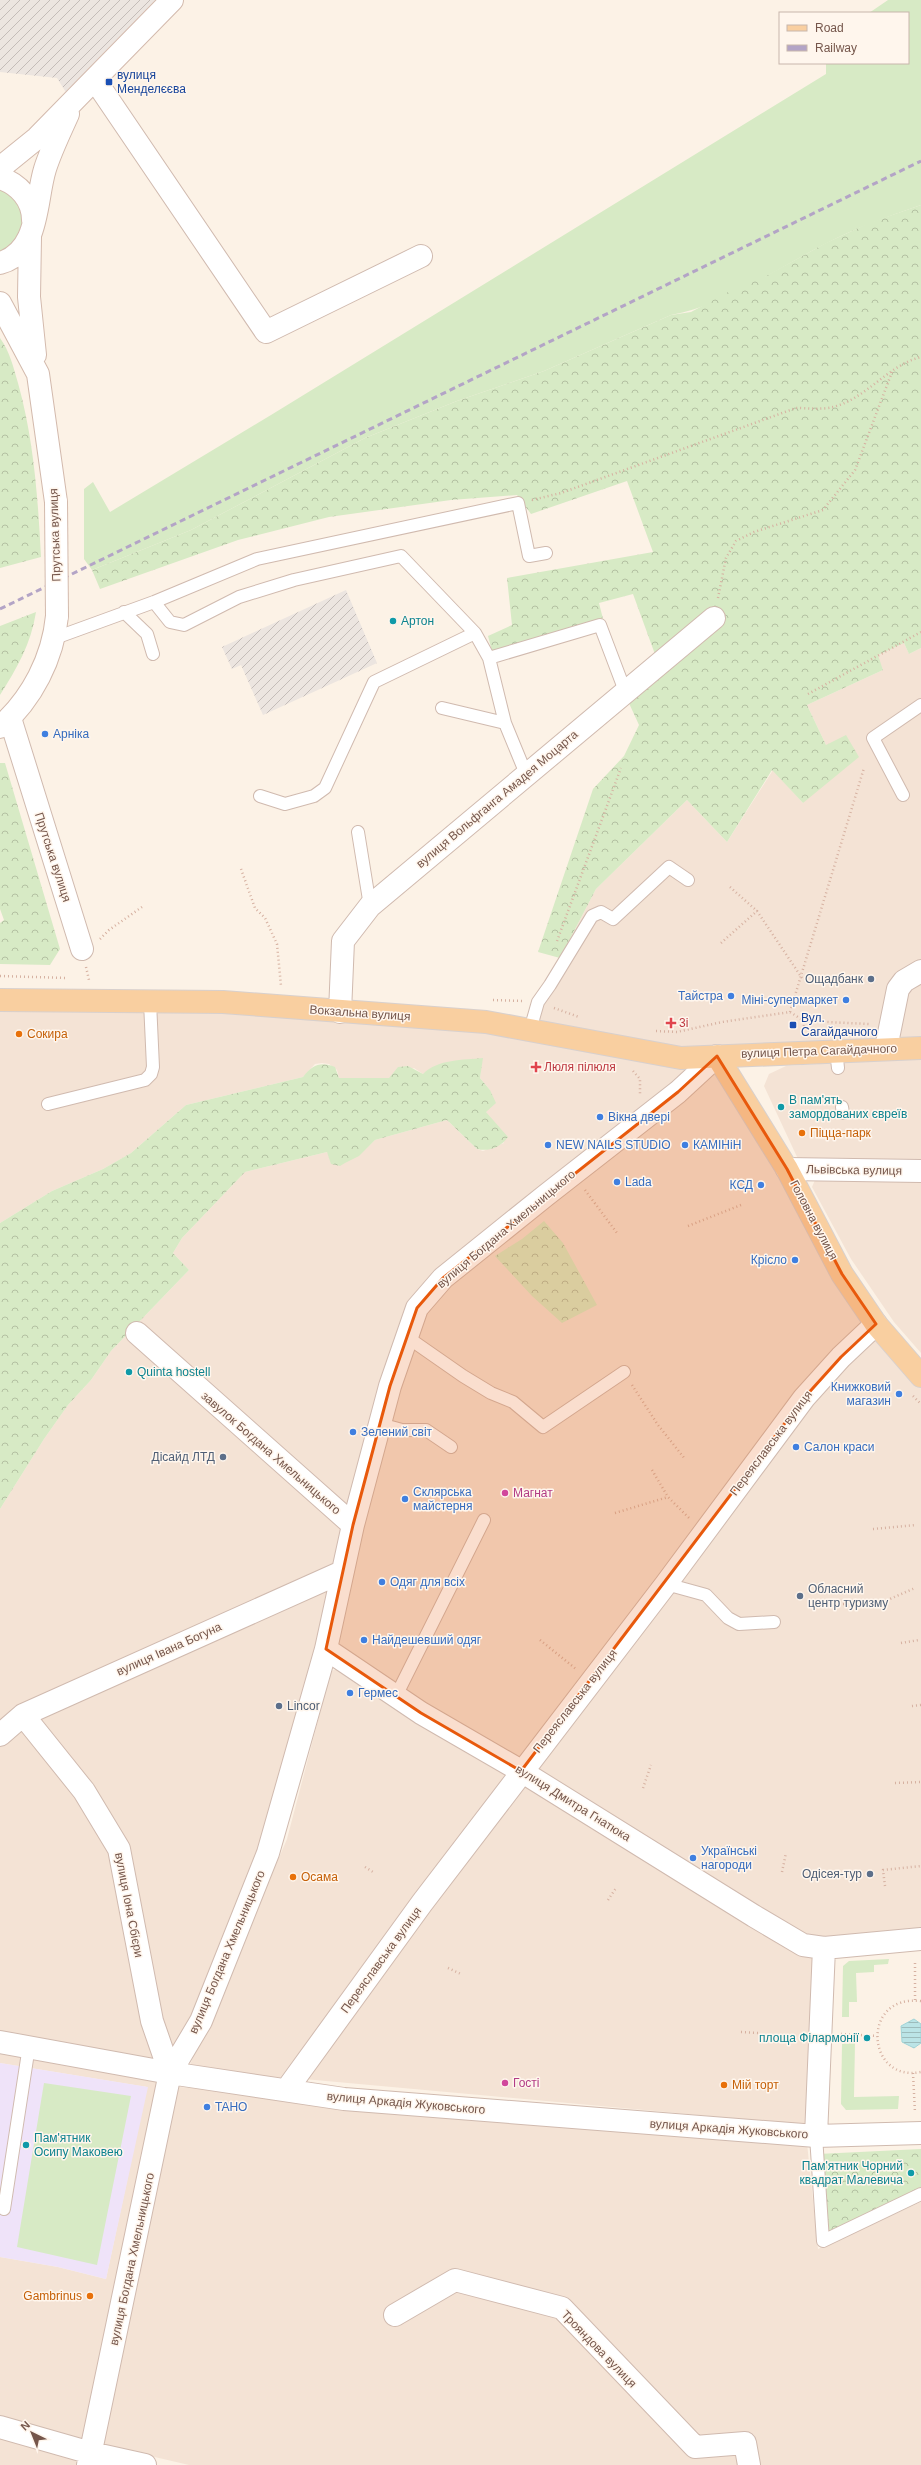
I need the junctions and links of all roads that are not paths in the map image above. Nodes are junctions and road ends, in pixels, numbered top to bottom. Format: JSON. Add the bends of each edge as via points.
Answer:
{"nodes":[{"id":1,"x":172,"y":0,"type":"edge"},
{"id":2,"x":96,"y":80,"type":"junction"},
{"id":3,"x":74,"y":102,"type":"junction"},
{"id":4,"x":0,"y":168,"type":"edge"},
{"id":5,"x":0,"y":178,"type":"edge"},
{"id":6,"x":32,"y":231,"type":"junction"},
{"id":7,"x":421,"y":256,"type":"dead end"},
{"id":8,"x":0,"y":263,"type":"edge"},
{"id":9,"x":0,"y":303,"type":"edge"},
{"id":10,"x":38,"y":374,"type":"junction"},
{"id":11,"x":546,"y":553,"type":"dead end"},
{"id":12,"x":154,"y":602,"type":"junction"},
{"id":13,"x":124,"y":612,"type":"junction"},
{"id":14,"x":714,"y":618,"type":"road end"},
{"id":15,"x":475,"y":633,"type":"junction"},
{"id":16,"x":55,"y":638,"type":"junction"},
{"id":17,"x":153,"y":654,"type":"dead end"},
{"id":18,"x":489,"y":658,"type":"junction"},
{"id":19,"x":625,"y":691,"type":"junction"},
{"id":20,"x":921,"y":705,"type":"edge"},
{"id":21,"x":442,"y":708,"type":"dead end"},
{"id":22,"x":5,"y":723,"type":"edge"},
{"id":23,"x":505,"y":723,"type":"junction"},
{"id":24,"x":526,"y":774,"type":"junction"},
{"id":25,"x":903,"y":795,"type":"dead end"},
{"id":26,"x":260,"y":796,"type":"dead end"},
{"id":27,"x":358,"y":832,"type":"dead end"},
{"id":28,"x":688,"y":880,"type":"dead end"},
{"id":29,"x":370,"y":906,"type":"junction"},
{"id":30,"x":82,"y":950,"type":"road end"},
{"id":31,"x":921,"y":971,"type":"edge"},
{"id":32,"x":0,"y":1000,"type":"edge"},
{"id":33,"x":150,"y":1002,"type":"junction"},
{"id":34,"x":340,"y":1012,"type":"junction"},
{"id":35,"x":530,"y":1030,"type":"junction"},
{"id":36,"x":886,"y":1048,"type":"junction"},
{"id":37,"x":921,"y":1048,"type":"edge"},
{"id":38,"x":717,"y":1056,"type":"junction"},
{"id":39,"x":48,"y":1104,"type":"dead end"},
{"id":40,"x":787,"y":1169,"type":"junction"},
{"id":41,"x":921,"y":1171,"type":"edge"},
{"id":42,"x":876,"y":1324,"type":"junction"},
{"id":43,"x":137,"y":1333,"type":"dead end"},
{"id":44,"x":407,"y":1337,"type":"junction"},
{"id":45,"x":624,"y":1372,"type":"road end"},
{"id":46,"x":916,"y":1384,"type":"edge"},
{"id":47,"x":380,"y":1424,"type":"junction"},
{"id":48,"x":451,"y":1447,"type":"dead end"},
{"id":49,"x":484,"y":1520,"type":"dead end"},
{"id":50,"x":353,"y":1525,"type":"junction"},
{"id":51,"x":342,"y":1572,"type":"junction"},
{"id":52,"x":666,"y":1584,"type":"junction"},
{"id":53,"x":774,"y":1622,"type":"dead end"},
{"id":54,"x":326,"y":1649,"type":"junction"},
{"id":55,"x":396,"y":1696,"type":"junction"},
{"id":56,"x":23,"y":1715,"type":"junction"},
{"id":57,"x":0,"y":1735,"type":"edge"},
{"id":58,"x":521,"y":1771,"type":"junction"},
{"id":59,"x":824,"y":1948,"type":"junction"},
{"id":60,"x":918,"y":1948,"type":"edge"},
{"id":61,"x":0,"y":2042,"type":"edge"},
{"id":62,"x":29,"y":2046,"type":"junction"},
{"id":63,"x":170,"y":2073,"type":"junction"},
{"id":64,"x":287,"y":2089,"type":"junction"},
{"id":65,"x":918,"y":2125,"type":"edge"},
{"id":66,"x":816,"y":2136,"type":"junction"},
{"id":67,"x":921,"y":2194,"type":"edge"},
{"id":68,"x":4,"y":2209,"type":"dead end"},
{"id":69,"x":395,"y":2315,"type":"dead end"},
{"id":70,"x":2,"y":2430,"type":"edge"},
{"id":71,"x":90,"y":2459,"type":"edge"},
{"id":72,"x":145,"y":2465,"type":"edge"},
{"id":73,"x":749,"y":2465,"type":"edge"}],
"edges":[{"from":1,"to":2,"type":"street"},
{"from":2,"to":3,"type":"street"},
{"from":2,"to":7,"type":"street","via":[[266,332]]},
{"from":3,"to":4,"type":"street","via":[[28,147]]},
{"from":3,"to":6,"type":"street","via":[[45,167]]},
{"from":5,"to":6,"type":"street","via":[[13,184],[25,195],[32,211]]},
{"from":6,"to":8,"type":"street","via":[[19,253]]},
{"from":6,"to":10,"type":"street","via":[[29,297]]},
{"from":9,"to":10,"type":"street","name":"Прутська вулиця"},
{"from":10,"to":16,"type":"street","name":"Прутська вулиця","bridge":true,"via":[[56,502]]},
{"from":11,"to":12,"type":"lane","via":[[529,556],[518,503],[257,559]]},
{"from":12,"to":13,"type":"lane"},
{"from":12,"to":15,"type":"lane","via":[[170,622],[184,625],[239,597],[294,580],[401,556]]},
{"from":13,"to":16,"type":"lane"},
{"from":13,"to":17,"type":"lane","via":[[147,634]]},
{"from":14,"to":19,"type":"street","name":"вулиця Вольфганга Амадея Моцарта"},
{"from":15,"to":18,"type":"lane"},
{"from":15,"to":26,"type":"lane","via":[[374,682],[325,788],[314,796],[284,804]]},
{"from":16,"to":22,"type":"street","name":"Прутська вулиця","via":[[32,688]]},
{"from":18,"to":19,"type":"lane","via":[[600,625]]},
{"from":18,"to":23,"type":"lane"},
{"from":19,"to":24,"type":"street","name":"вулиця Вольфганга Амадея Моцарта"},
{"from":20,"to":25,"type":"lane","via":[[873,738]]},
{"from":21,"to":23,"type":"lane"},
{"from":22,"to":30,"type":"street","name":"Прутська вулиця"},
{"from":23,"to":24,"type":"lane"},
{"from":24,"to":29,"type":"street","name":"вулиця Вольфганга Амадея Моцарта"},
{"from":27,"to":29,"type":"lane"},
{"from":28,"to":35,"type":"lane","via":[[669,867],[613,920],[601,912],[592,916],[538,1002]]},
{"from":29,"to":34,"type":"street","name":"вулиця Вольфганга Амадея Моцарта","via":[[343,941]]},
{"from":31,"to":36,"type":"street","via":[[904,981],[898,989]]},
{"from":32,"to":33,"type":"main road","name":"Вокзальна вулиця"},
{"from":33,"to":34,"type":"main road","name":"Вокзальна вулиця","via":[[223,1002]]},
{"from":33,"to":39,"type":"lane","via":[[153,1067],[145,1080]]},
{"from":34,"to":35,"type":"main road","name":"Вокзальна вулиця","via":[[486,1022]]},
{"from":35,"to":38,"type":"main road","name":"Вокзальна вулиця","via":[[681,1058]]},
{"from":36,"to":37,"type":"main road","name":"вулиця Петра Сагайдачного"},
{"from":36,"to":38,"type":"main road","name":"вулиця Петра Сагайдачного","via":[[837,1059]]},
{"from":38,"to":40,"type":"main road","name":"Головна вулиця"},
{"from":38,"to":44,"type":"street","name":"вулиця Богдана Хмельницького","via":[[678,1092],[443,1278],[417,1308]]},
{"from":40,"to":41,"type":"street","name":"Львівська вулиця"},
{"from":40,"to":42,"type":"main road","name":"Головна вулиця","via":[[842,1274]]},
{"from":42,"to":46,"type":"main road","name":"Головна вулиця"},
{"from":42,"to":52,"type":"street","name":"Переяславська вулиця","via":[[841,1357],[804,1398]]},
{"from":43,"to":50,"type":"street","name":"завулок Богдана Хмельницького"},
{"from":44,"to":45,"type":"lane","via":[[463,1376],[491,1393],[513,1402],[543,1427]]},
{"from":44,"to":47,"type":"street","name":"вулиця Богдана Хмельницького"},
{"from":47,"to":48,"type":"lane","via":[[402,1430],[426,1430]]},
{"from":47,"to":50,"type":"street","name":"вулиця Богдана Хмельницького"},
{"from":49,"to":55,"type":"lane"},
{"from":50,"to":51,"type":"street","name":"вулиця Богдана Хмельницького"},
{"from":51,"to":54,"type":"street","name":"вулиця Богдана Хмельницького"},
{"from":51,"to":56,"type":"street","name":"вулиця Івана Богуна"},
{"from":52,"to":53,"type":"lane","via":[[706,1595],[728,1618],[739,1624]]},
{"from":52,"to":58,"type":"street","name":"Переяславська вулиця"},
{"from":54,"to":55,"type":"street","name":"вулиця Дмитра Гнатюка"},
{"from":54,"to":63,"type":"street","name":"вулиця Богдана Хмельницького","via":[[268,1853],[201,2021]]},
{"from":55,"to":58,"type":"street","name":"вулиця Дмитра Гнатюка"},
{"from":56,"to":57,"type":"street","name":"вулиця Івана Богуна"},
{"from":56,"to":63,"type":"street","name":"вулиця Іона Сбієри","via":[[84,1791],[119,1849],[152,2021]]},
{"from":58,"to":59,"type":"street","name":"вулиця Дмитра Гнатюка","via":[[803,1946]]},
{"from":58,"to":64,"type":"street","name":"Переяславська вулиця"},
{"from":59,"to":60,"type":"street"},
{"from":59,"to":66,"type":"street"},
{"from":61,"to":62,"type":"street","name":"вулиця Аркадія Жуковського"},
{"from":62,"to":63,"type":"street","name":"вулиця Аркадія Жуковського"},
{"from":62,"to":68,"type":"lane"},
{"from":63,"to":64,"type":"street","name":"вулиця Аркадія Жуковського"},
{"from":63,"to":71,"type":"street","name":"вулиця Богдана Хмельницького"},
{"from":64,"to":66,"type":"street","name":"вулиця Аркадія Жуковського","via":[[344,2099]]},
{"from":65,"to":66,"type":"street"},
{"from":66,"to":67,"type":"lane","via":[[823,2241]]},
{"from":69,"to":73,"type":"street","name":"Трояндова вулиця","via":[[455,2280],[562,2308],[695,2447],[745,2443]]},
{"from":70,"to":71,"type":"street"},
{"from":71,"to":72,"type":"street"}]}
